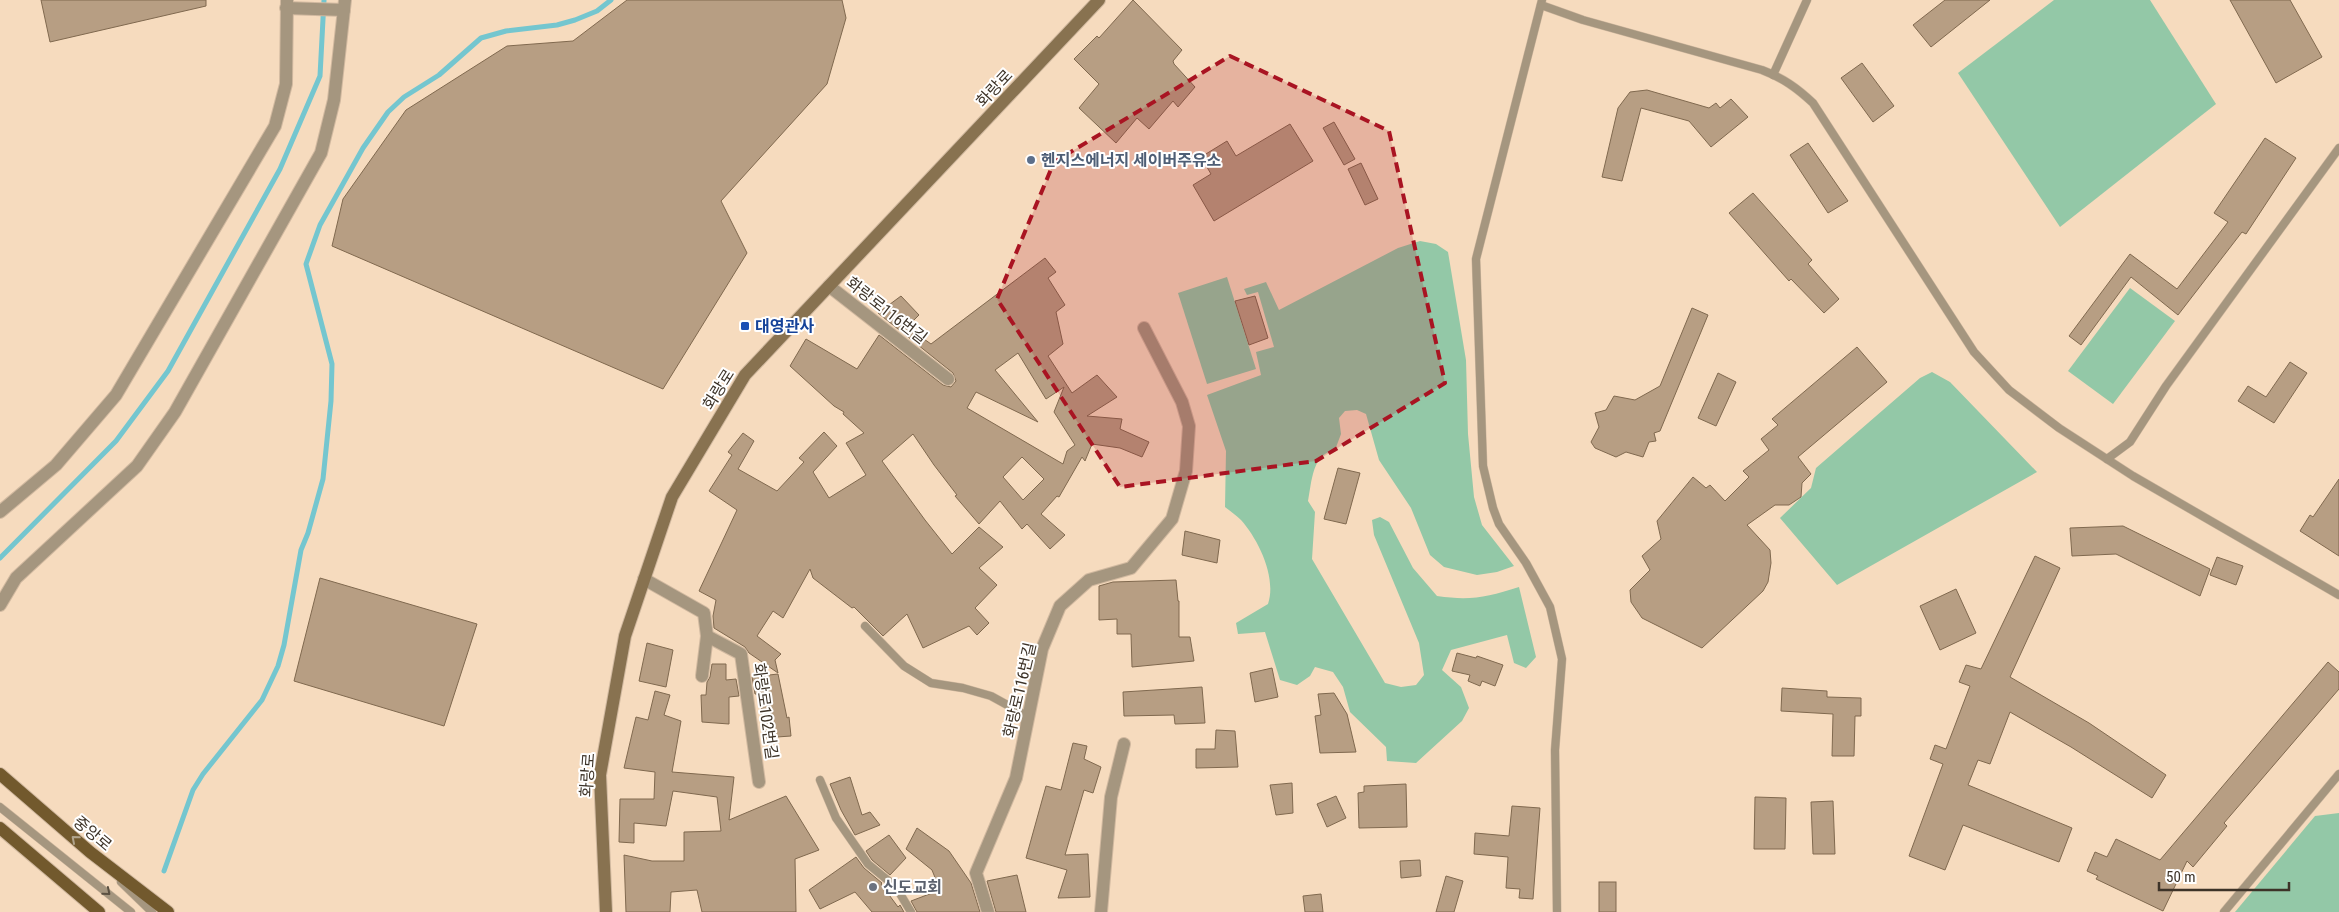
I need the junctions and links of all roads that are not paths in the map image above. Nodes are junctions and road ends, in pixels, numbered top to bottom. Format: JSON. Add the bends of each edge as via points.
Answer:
{"nodes":[{"id":1,"x":1099,"y":0,"type":"edge"},
{"id":2,"x":1807,"y":0,"type":"edge"},
{"id":3,"x":1541,"y":3,"type":"edge"},
{"id":4,"x":287,"y":4,"type":"edge"},
{"id":5,"x":345,"y":5,"type":"edge"},
{"id":6,"x":1774,"y":75,"type":"junction"},
{"id":7,"x":2339,"y":148,"type":"edge"},
{"id":8,"x":829,"y":286,"type":"junction"},
{"id":9,"x":1144,"y":328,"type":"dead end"},
{"id":10,"x":948,"y":379,"type":"dead end"},
{"id":11,"x":2107,"y":459,"type":"junction"},
{"id":12,"x":0,"y":512,"type":"edge"},
{"id":13,"x":644,"y":579,"type":"junction"},
{"id":14,"x":2339,"y":596,"type":"edge"},
{"id":15,"x":0,"y":605,"type":"edge"},
{"id":16,"x":865,"y":626,"type":"dead end"},
{"id":17,"x":707,"y":636,"type":"junction"},
{"id":18,"x":702,"y":676,"type":"dead end"},
{"id":19,"x":1029,"y":717,"type":"junction"},
{"id":20,"x":1124,"y":744,"type":"dead end"},
{"id":21,"x":0,"y":774,"type":"edge"},
{"id":22,"x":2339,"y":774,"type":"edge"},
{"id":23,"x":820,"y":780,"type":"dead end"},
{"id":24,"x":759,"y":782,"type":"dead end"},
{"id":25,"x":0,"y":807,"type":"edge"},
{"id":26,"x":0,"y":828,"type":"edge"},
{"id":27,"x":90,"y":852,"type":"junction"},
{"id":28,"x":99,"y":912,"type":"edge"},
{"id":29,"x":131,"y":912,"type":"edge"},
{"id":30,"x":152,"y":912,"type":"edge"},
{"id":31,"x":168,"y":912,"type":"edge"},
{"id":32,"x":606,"y":912,"type":"edge"},
{"id":33,"x":911,"y":912,"type":"edge"},
{"id":34,"x":988,"y":912,"type":"edge"},
{"id":35,"x":1101,"y":912,"type":"edge"},
{"id":36,"x":1557,"y":912,"type":"edge"},
{"id":37,"x":2224,"y":912,"type":"edge"}],
"edges":[{"from":1,"to":8,"type":"main road","name":"화랑로"},
{"from":2,"to":6,"type":"lane"},
{"from":3,"to":6,"type":"lane"},
{"from":3,"to":36,"type":"lane","via":[[1476,259],[1483,466],[1499,524],[1526,563],[1550,607],[1562,659],[1555,750]]},
{"from":4,"to":5,"type":"street"},
{"from":4,"to":12,"type":"street","via":[[286,84],[275,126],[116,395],[56,465]]},
{"from":5,"to":15,"type":"street","via":[[334,100],[321,153],[175,412],[137,466],[16,578]]},
{"from":6,"to":11,"type":"lane","via":[[1799,89],[1814,103],[1974,352],[1987,367],[2009,390]]},
{"from":7,"to":11,"type":"lane","via":[[2166,386],[2130,442]]},
{"from":8,"to":10,"type":"street","name":"화랑로116번길"},
{"from":8,"to":13,"type":"main road","name":"화랑로","via":[[745,375],[672,497]]},
{"from":9,"to":19,"type":"street","name":"화랑로116번길","via":[[1182,402],[1189,426],[1186,471],[1172,519],[1131,568],[1089,580],[1060,606],[1042,649]]},
{"from":11,"to":14,"type":"lane"},
{"from":13,"to":17,"type":"street","via":[[704,613]]},
{"from":13,"to":32,"type":"main road","name":"화랑로","via":[[625,636],[600,775]]},
{"from":16,"to":19,"type":"lane","via":[[904,666],[931,683],[991,696]]},
{"from":17,"to":18,"type":"street"},
{"from":17,"to":24,"type":"street","name":"화랑로102번길","via":[[741,654]]},
{"from":19,"to":34,"type":"street","name":"화랑로116번길","via":[[1016,778],[976,873]]},
{"from":20,"to":35,"type":"street","via":[[1111,797]]},
{"from":27,"to":21,"type":"main road","name":"중앙로","one_way":true},
{"from":22,"to":37,"type":"lane"},
{"from":23,"to":33,"type":"lane","via":[[836,818],[868,864],[896,887]]},
{"from":25,"to":29,"type":"lane","one_way":true},
{"from":26,"to":28,"type":"main road"},
{"from":27,"to":30,"type":"lane"},
{"from":27,"to":31,"type":"main road","name":"중앙로"}]}
